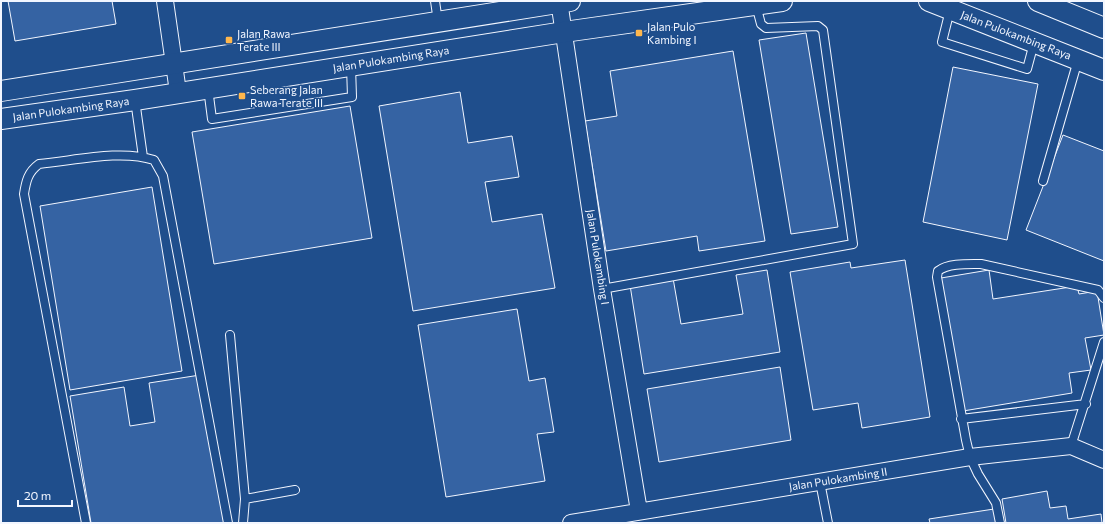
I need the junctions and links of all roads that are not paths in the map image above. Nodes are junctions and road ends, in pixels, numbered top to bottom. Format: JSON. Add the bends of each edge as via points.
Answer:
{"nodes":[{"id":1,"x":165,"y":1,"type":"edge"},
{"id":2,"x":435,"y":1,"type":"edge"},
{"id":3,"x":782,"y":1,"type":"edge"},
{"id":4,"x":929,"y":1,"type":"edge"},
{"id":5,"x":563,"y":2,"type":"edge"},
{"id":6,"x":1044,"y":2,"type":"edge"},
{"id":7,"x":756,"y":5,"type":"junction"},
{"id":8,"x":950,"y":10,"type":"junction"},
{"id":9,"x":438,"y":22,"type":"junction"},
{"id":10,"x":1104,"y":28,"type":"edge"},
{"id":11,"x":564,"y":32,"type":"junction"},
{"id":12,"x":1034,"y":42,"type":"junction"},
{"id":13,"x":1078,"y":60,"type":"junction"},
{"id":14,"x":174,"y":63,"type":"junction"},
{"id":15,"x":351,"y":65,"type":"junction"},
{"id":16,"x":1104,"y":70,"type":"edge"},
{"id":17,"x":208,"y":88,"type":"junction"},
{"id":18,"x":1,"y":91,"type":"edge"},
{"id":19,"x":178,"y":92,"type":"junction"},
{"id":20,"x":135,"y":100,"type":"junction"},
{"id":21,"x":1,"y":119,"type":"edge"},
{"id":22,"x":143,"y":157,"type":"junction"},
{"id":23,"x":1043,"y":181,"type":"dead end"},
{"id":24,"x":602,"y":289,"type":"junction"},
{"id":25,"x":1104,"y":298,"type":"edge"},
{"id":26,"x":230,"y":335,"type":"dead end"},
{"id":27,"x":1104,"y":342,"type":"edge"},
{"id":28,"x":1086,"y":404,"type":"junction"},
{"id":29,"x":961,"y":419,"type":"junction"},
{"id":30,"x":1071,"y":446,"type":"junction"},
{"id":31,"x":970,"y":457,"type":"junction"},
{"id":32,"x":1104,"y":460,"type":"edge"},
{"id":33,"x":820,"y":482,"type":"junction"},
{"id":34,"x":295,"y":490,"type":"dead end"},
{"id":35,"x":245,"y":498,"type":"junction"},
{"id":36,"x":639,"y":511,"type":"junction"},
{"id":37,"x":86,"y":523,"type":"edge"},
{"id":38,"x":228,"y":523,"type":"edge"},
{"id":39,"x":243,"y":523,"type":"edge"},
{"id":40,"x":571,"y":523,"type":"edge"},
{"id":41,"x":828,"y":523,"type":"edge"},
{"id":42,"x":1000,"y":523,"type":"edge"}],
"edges":[{"from":1,"to":14,"type":"street"},
{"from":2,"to":9,"type":"lane"},
{"from":3,"to":7,"type":"street","name":"Jalan Pulokambing Raya"},
{"from":4,"to":8,"type":"street","name":"Jalan Pulokambing Raya"},
{"from":5,"to":9,"type":"street"},
{"from":5,"to":11,"type":"street","name":"Jalan Pulokambing I"},
{"from":6,"to":10,"type":"street"},
{"from":7,"to":11,"type":"street","name":"Jalan Pulokambing Raya"},
{"from":7,"to":24,"type":"lane","via":[[761,24],[766,28],[818,26],[823,30],[854,244]]},
{"from":8,"to":12,"type":"street","name":"Jalan Pulokambing Raya"},
{"from":8,"to":12,"type":"lane","via":[[942,42],[1027,69]]},
{"from":9,"to":14,"type":"street"},
{"from":11,"to":15,"type":"street","name":"Jalan Pulokambing Raya"},
{"from":11,"to":24,"type":"street","name":"Jalan Pulokambing I"},
{"from":12,"to":13,"type":"street","name":"Jalan Pulokambing Raya"},
{"from":13,"to":16,"type":"street","name":"Jalan Pulokambing Raya"},
{"from":13,"to":23,"type":"lane"},
{"from":14,"to":18,"type":"street"},
{"from":14,"to":19,"type":"street"},
{"from":15,"to":17,"type":"street","name":"Jalan Pulokambing Raya"},
{"from":15,"to":17,"type":"lane","via":[[352,97],[212,119]]},
{"from":17,"to":19,"type":"street","name":"Jalan Pulokambing Raya"},
{"from":19,"to":20,"type":"street","name":"Jalan Pulokambing Raya"},
{"from":20,"to":21,"type":"street","name":"Jalan Pulokambing Raya"},
{"from":20,"to":22,"type":"lane"},
{"from":22,"to":37,"type":"lane","via":[[121,155],[39,164],[26,179],[24,194]]},
{"from":22,"to":38,"type":"lane","via":[[154,160],[163,176]]},
{"from":24,"to":36,"type":"street","name":"Jalan Pulokambing I"},
{"from":25,"to":29,"type":"lane","via":[[1098,290],[981,264],[942,268],[938,271]]},
{"from":26,"to":35,"type":"lane"},
{"from":27,"to":28,"type":"lane"},
{"from":28,"to":29,"type":"lane"},
{"from":28,"to":30,"type":"lane"},
{"from":29,"to":31,"type":"lane"},
{"from":30,"to":31,"type":"street","name":"Jalan Pulokambing II"},
{"from":30,"to":32,"type":"street","name":"Jalan Pulokambing II"},
{"from":31,"to":33,"type":"street","name":"Jalan Pulokambing II"},
{"from":31,"to":42,"type":"lane","via":[[996,503]]},
{"from":33,"to":36,"type":"street","name":"Jalan Pulokambing II"},
{"from":33,"to":41,"type":"lane"},
{"from":34,"to":35,"type":"lane"},
{"from":35,"to":39,"type":"lane"},
{"from":36,"to":40,"type":"street","name":"Jalan Pulokambing II"}]}
